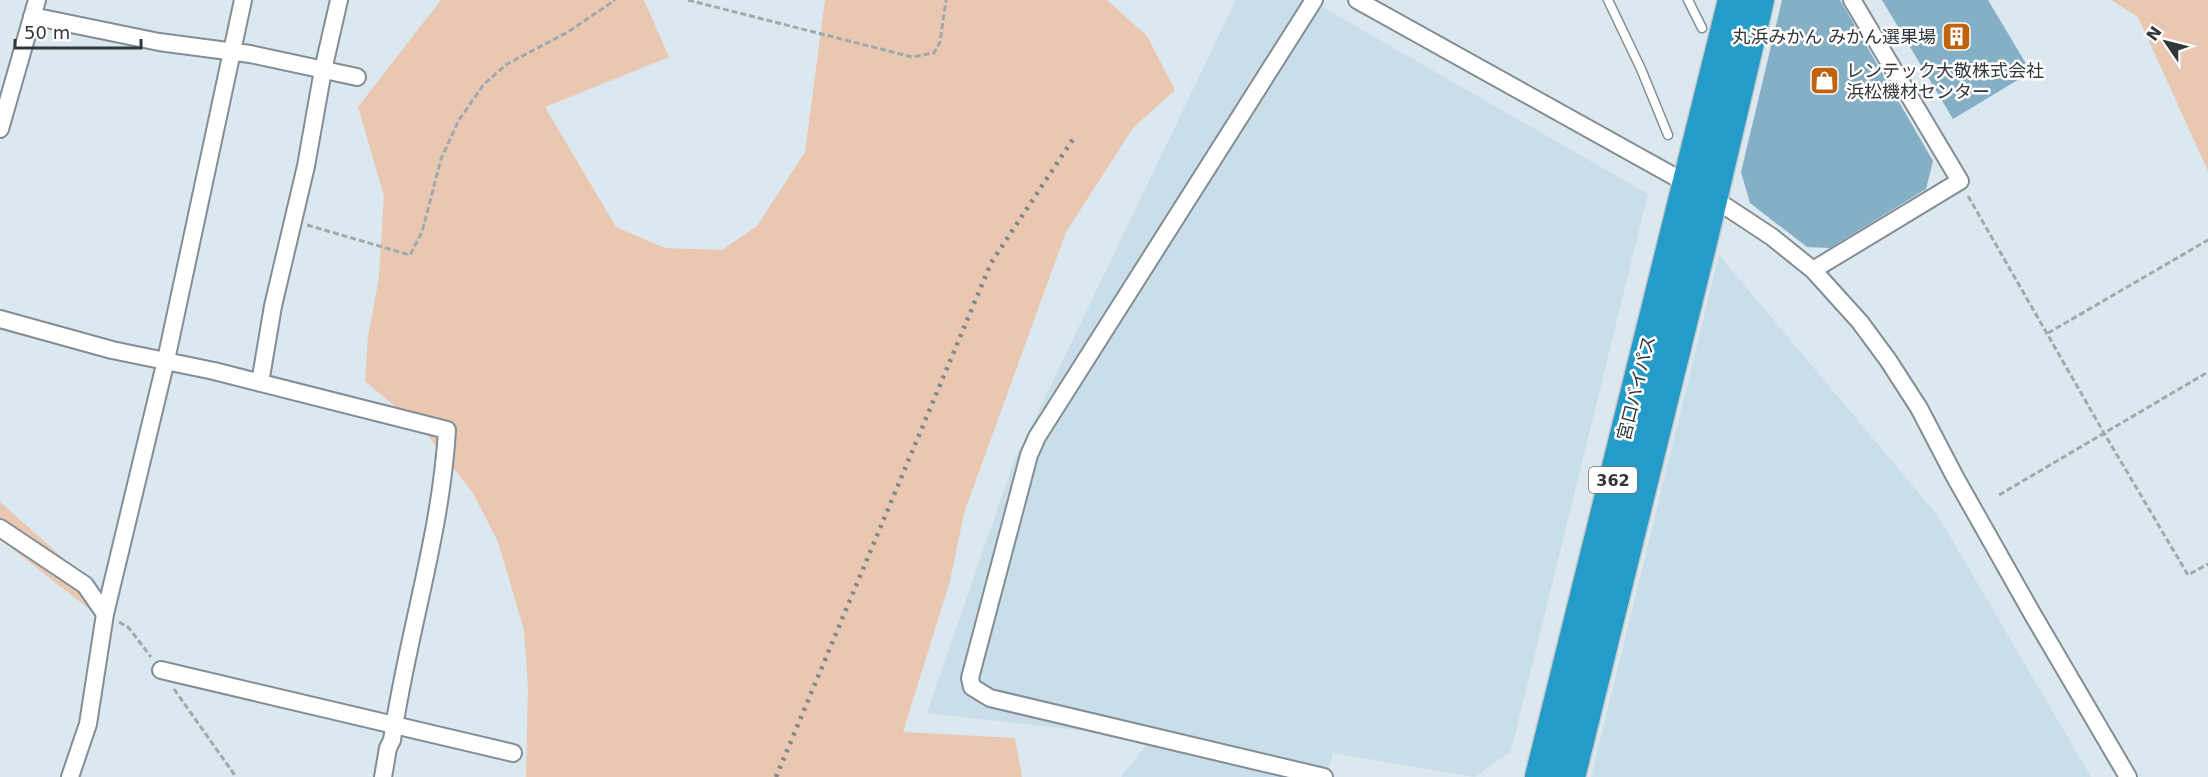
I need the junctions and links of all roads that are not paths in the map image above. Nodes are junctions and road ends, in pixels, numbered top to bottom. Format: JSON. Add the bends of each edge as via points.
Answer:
{"nodes":[{"id":1,"x":37,"y":0,"type":"edge"},
{"id":2,"x":243,"y":0,"type":"edge"},
{"id":3,"x":339,"y":0,"type":"edge"},
{"id":4,"x":1314,"y":0,"type":"edge"},
{"id":5,"x":1357,"y":0,"type":"edge"},
{"id":6,"x":1608,"y":0,"type":"edge"},
{"id":7,"x":1688,"y":0,"type":"edge"},
{"id":8,"x":1733,"y":0,"type":"edge"},
{"id":9,"x":1759,"y":0,"type":"edge"},
{"id":10,"x":1852,"y":0,"type":"edge"},
{"id":11,"x":32,"y":16,"type":"junction"},
{"id":12,"x":1702,"y":28,"type":"dead end"},
{"id":13,"x":232,"y":52,"type":"junction"},
{"id":14,"x":323,"y":70,"type":"junction"},
{"id":15,"x":357,"y":77,"type":"dead end"},
{"id":16,"x":0,"y":129,"type":"edge"},
{"id":17,"x":1668,"y":135,"type":"dead end"},
{"id":18,"x":1686,"y":184,"type":"junction"},
{"id":19,"x":1713,"y":198,"type":"junction"},
{"id":20,"x":1813,"y":270,"type":"junction"},
{"id":21,"x":0,"y":319,"type":"edge"},
{"id":22,"x":166,"y":360,"type":"junction"},
{"id":23,"x":260,"y":383,"type":"junction"},
{"id":24,"x":0,"y":528,"type":"edge"},
{"id":25,"x":105,"y":614,"type":"junction"},
{"id":26,"x":161,"y":670,"type":"road end"},
{"id":27,"x":394,"y":726,"type":"junction"},
{"id":28,"x":513,"y":753,"type":"dead end"},
{"id":29,"x":70,"y":777,"type":"edge"},
{"id":30,"x":383,"y":777,"type":"edge"},
{"id":31,"x":1324,"y":777,"type":"edge"},
{"id":32,"x":1540,"y":777,"type":"edge"},
{"id":33,"x":1570,"y":777,"type":"edge"},
{"id":34,"x":2128,"y":777,"type":"edge"}],
"edges":[{"from":1,"to":11,"type":"street"},
{"from":2,"to":13,"type":"street"},
{"from":3,"to":14,"type":"street"},
{"from":4,"to":31,"type":"street","via":[[1037,437],[970,678],[972,687],[990,698]]},
{"from":5,"to":18,"type":"street"},
{"from":6,"to":17,"type":"lane"},
{"from":7,"to":12,"type":"lane"},
{"from":8,"to":18,"type":"highway","name":"宮口バイパス","number":"362"},
{"from":9,"to":19,"type":"highway","name":"宮口バイパス","number":"362"},
{"from":10,"to":20,"type":"street","via":[[1960,181]]},
{"from":11,"to":13,"type":"street","via":[[159,42]]},
{"from":11,"to":16,"type":"street"},
{"from":13,"to":14,"type":"street"},
{"from":13,"to":22,"type":"street"},
{"from":14,"to":15,"type":"street"},
{"from":14,"to":23,"type":"street"},
{"from":18,"to":19,"type":"street"},
{"from":18,"to":32,"type":"highway","name":"宮口バイパス","number":"362"},
{"from":19,"to":20,"type":"street"},
{"from":19,"to":33,"type":"highway","name":"宮口バイパス","number":"362"},
{"from":20,"to":34,"type":"street","via":[[1860,322],[1919,408],[2027,605]]},
{"from":21,"to":22,"type":"street","via":[[112,350]]},
{"from":22,"to":23,"type":"street"},
{"from":22,"to":25,"type":"street"},
{"from":23,"to":27,"type":"street","via":[[447,429],[445,468]]},
{"from":24,"to":25,"type":"street","via":[[85,585]]},
{"from":25,"to":29,"type":"street","via":[[88,724]]},
{"from":26,"to":27,"type":"street"},
{"from":27,"to":28,"type":"street"},
{"from":27,"to":30,"type":"street"}]}
